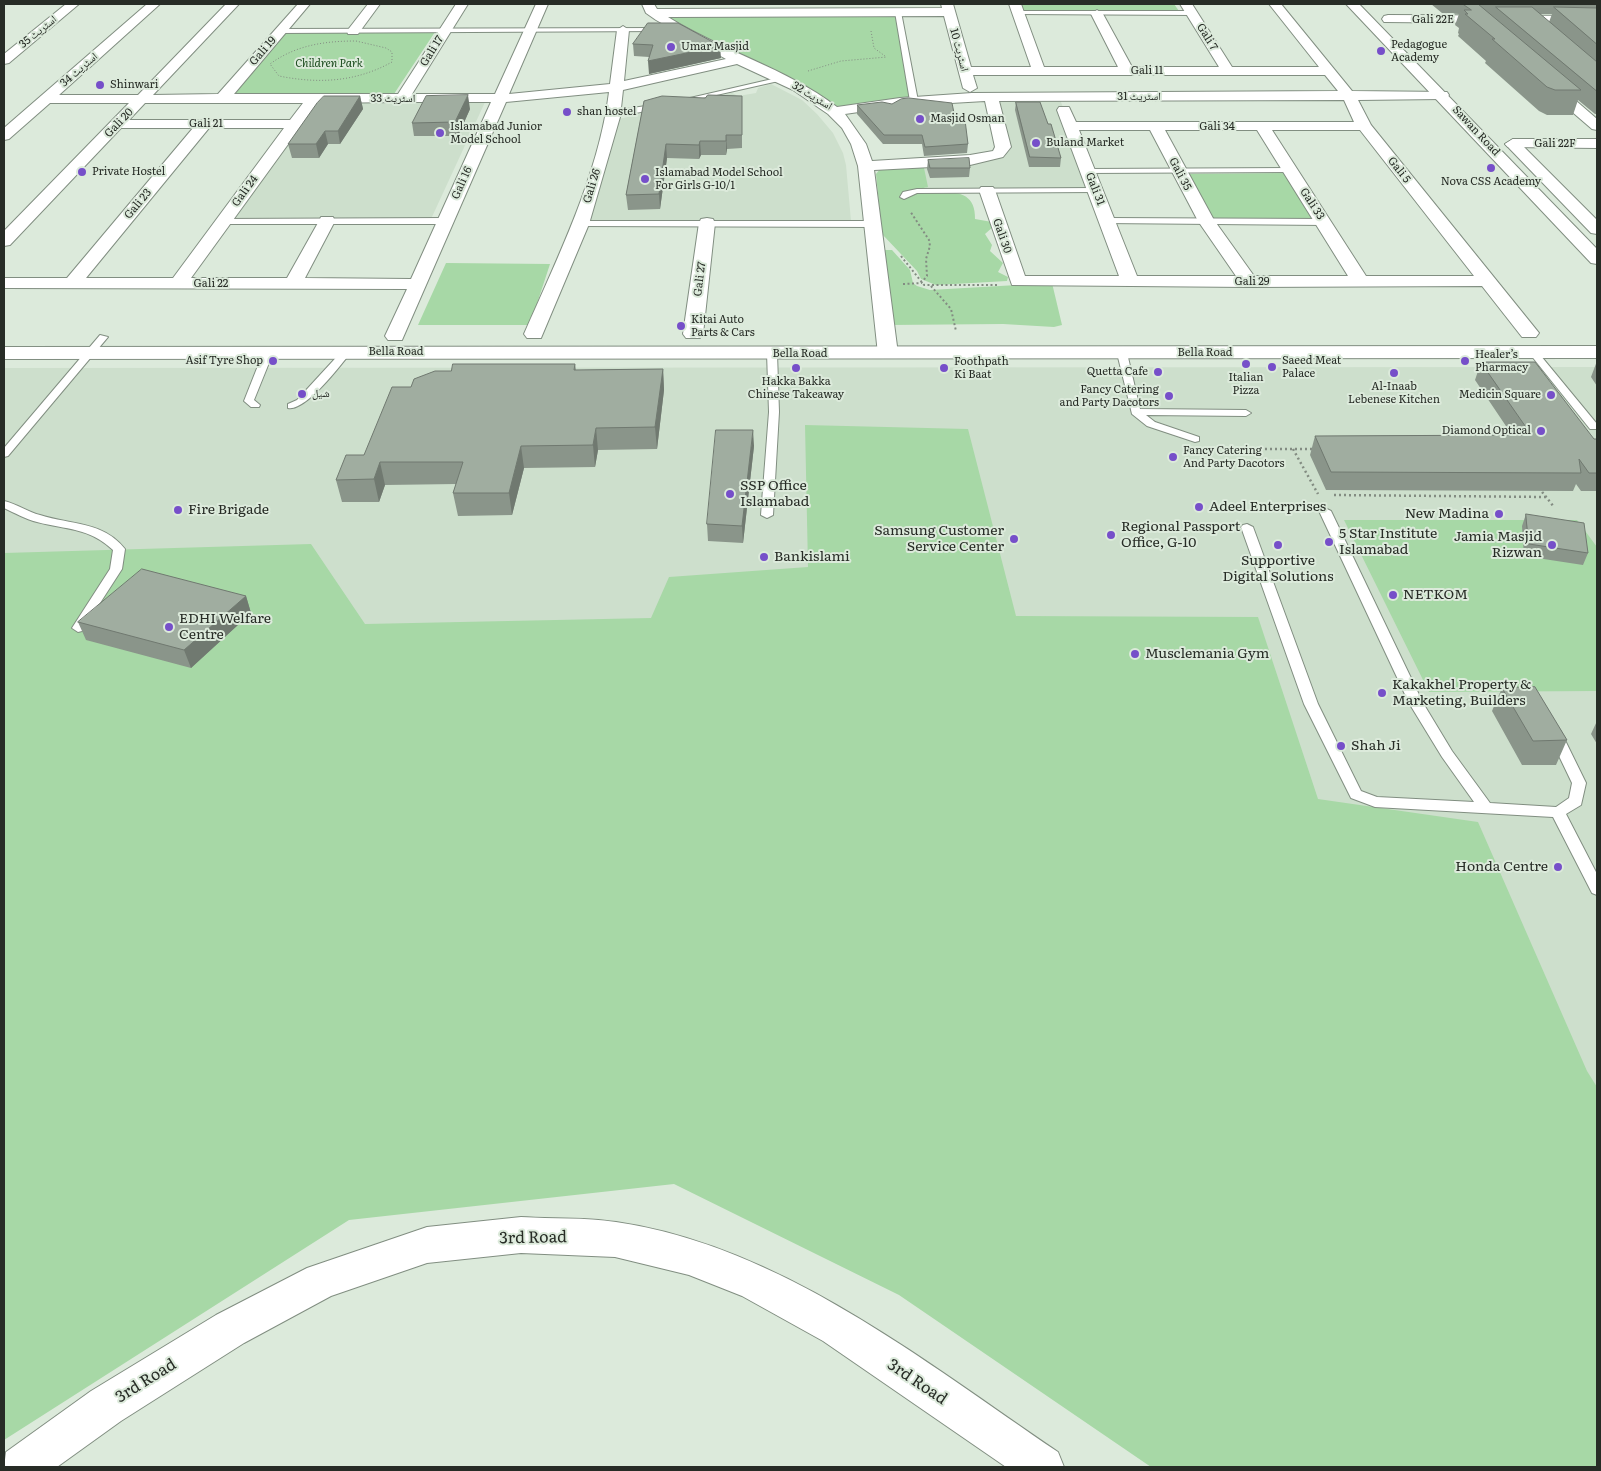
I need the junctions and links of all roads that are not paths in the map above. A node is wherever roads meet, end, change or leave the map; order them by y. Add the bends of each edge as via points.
1 (73, 4) edge
2 (154, 4) edge
3 (234, 4) edge
4 (304, 4) edge
5 (374, 4) edge
6 (462, 4) edge
7 (542, 4) edge
8 (1275, 4) edge
9 (1352, 4) edge
10 (651, 8) edge
11 (751, 8) edge
12 (948, 8) edge
13 (1189, 8) edge
14 (1017, 9) edge
15 (1500, 9) edge
16 (849, 10) edge
17 (898, 12) junction
18 (1097, 14) junction
19 (1475, 20) junction
20 (1513, 20) junction
21 (1531, 20) junction
22 (1597, 20) edge
23 (353, 30) junction
24 (445, 30) junction
25 (530, 30) junction
26 (623, 30) junction
27 (280, 31) junction
28 (686, 31) junction
29 (1489, 32) edge
30 (1546, 32) edge
31 (1401, 33) dead end
32 (4, 60) edge
33 (738, 60) junction
34 (965, 71) junction
35 (1039, 71) junction
36 (1128, 71) junction
37 (1228, 71) junction
38 (1329, 71) junction
39 (1540, 76) edge
40 (781, 79) junction
41 (617, 87) junction
42 (1449, 88) junction
43 (1349, 96) junction
44 (972, 97) junction
45 (991, 97) junction
46 (1060, 97) junction
47 (222, 98) junction
48 (143, 99) junction
49 (313, 99) junction
50 (402, 99) junction
51 (499, 99) junction
52 (44, 100) junction
53 (914, 101) junction
54 (674, 103) edge
55 (665, 105) edge
56 (836, 111) junction
57 (618, 114) junction
58 (118, 124) junction
59 (205, 124) junction
60 (294, 124) junction
61 (1070, 126) junction
62 (1155, 126) junction
63 (1364, 126) junction
64 (1597, 126) edge
65 (1262, 127) junction
66 (1501, 133) dead end
67 (4, 136) edge
68 (1513, 144) junction
69 (1597, 144) edge
70 (866, 166) junction
71 (1290, 170) junction
72 (1088, 171) junction
73 (1178, 172) junction
74 (987, 190) junction
75 (1095, 190) junction
76 (904, 197) road end
77 (327, 221) junction
78 (445, 221) junction
79 (1107, 221) junction
80 (222, 222) junction
81 (1206, 222) junction
82 (1324, 222) junction
83 (707, 223) junction
84 (581, 224) junction
85 (873, 224) junction
86 (1597, 229) edge
87 (4, 241) edge
88 (1597, 259) edge
89 (1018, 281) joint
90 (1130, 281) junction
91 (1487, 281) junction
92 (1249, 282) junction
93 (1361, 282) junction
94 (4, 283) edge
95 (72, 283) junction
96 (178, 283) junction
97 (293, 284) junction
98 (418, 284) junction
99 (1509, 333) dead end
100 (1548, 333) dead end
101 (534, 334) junction
102 (693, 334) junction
103 (395, 336) junction
104 (4, 337) edge
105 (104, 337) junction
106 (1531, 343) junction
107 (568, 344) junction
108 (888, 344) junction
109 (281, 347) junction
110 (346, 352) junction
111 (1597, 352) edge
112 (4, 353) edge
113 (91, 353) junction
114 (1122, 353) junction
115 (1336, 353) junction
116 (772, 354) junction
117 (255, 405) dead end
118 (292, 406) dead end
119 (1136, 412) junction
120 (1246, 413) dead end
121 (1594, 427) dead end
122 (1195, 439) dead end
123 (4, 454) edge
124 (4, 504) edge
125 (1325, 511) dead end
126 (767, 515) dead end
127 (1247, 527) dead end
128 (78, 628) dead end
129 (1547, 717) edge
130 (1485, 806) junction
131 (1558, 812) junction
132 (1597, 889) edge
133 (20, 1467) edge
134 (1043, 1467) edge

1 - 32 street, اسٹریٹ 35
2 - 52 street, اسٹریٹ 34
3 - 48 street, Gali 20
4 - 27 street, Gali 19
5 - 23 street
6 - 24 street, Gali 17
7 - 25 street, Gali 16
8 - 38 street, Gali 5
9 - 42 street, Sawan Road
10 - 11 street
10 - 28 street, اسٹریٹ 32
11 - 16 street
12 - 17 street
12 - 34 street, اسٹریٹ 10
13 - 18 lane
13 - 37 street, Gali 7
14 - 18 lane
14 - 35 street
15 - 20 street
16 - 17 street
17 - 53 lane
18 - 36 street
19 - 20 street, Gali 22E
19 - 29 street
19 - 31 street, Gali 22E via 1383,14
20 - 21 street, Gali 22E
21 - 22 street, Gali 22E
21 - 30 street
23 - 24 lane
23 - 27 lane
24 - 25 lane
24 - 50 street, Gali 17
25 - 26 lane
25 - 51 street, Gali 16
26 - 28 lane
26 - 41 street, Gali 26
27 - 47 street, Gali 19
28 - 33 street, اسٹریٹ 32
33 - 40 street, اسٹریٹ 32
33 - 41 street, اسٹریٹ 33
34 - 35 street, Gali 11
34 - 44 street, اسٹریٹ 10
35 - 36 street, Gali 11
36 - 37 street, Gali 11
37 - 38 street, Gali 11
38 - 43 street, Gali 5
39 - 64 street
40 - 54 lane
40 - 56 street, اسٹریٹ 32
41 - 51 street, اسٹریٹ 33
41 - 57 street, Gali 26
42 - 43 street, اسٹریٹ 31
42 - 88 street, Sawan Road
43 - 46 street, اسٹریٹ 31
43 - 63 street, Gali 5
44 - 45 street, اسٹریٹ 31
44 - 53 street, اسٹریٹ 31
45 - 46 street, اسٹریٹ 31
45 - 70 street via 1004,147 998,154 970,160
46 - 61 street, Gali 31
47 - 48 street, اسٹریٹ 33
47 - 49 street, اسٹریٹ 33
48 - 52 street, اسٹریٹ 33
48 - 58 street, Gali 20
49 - 50 street, اسٹریٹ 33
49 - 60 street, Gali 24
50 - 51 street, اسٹریٹ 33
51 - 78 street, Gali 16
52 - 67 street, اسٹریٹ 34
53 - 56 street, اسٹریٹ 31
55 - 57 lane
56 - 70 street, اسٹریٹ 32 via 859,142
57 - 84 street, Gali 26
58 - 59 street, Gali 21
58 - 87 street, Gali 20
59 - 60 street, Gali 21
59 - 95 street, Gali 23
60 - 80 street, Gali 24
61 - 62 street, Gali 34
61 - 72 street, Gali 31
62 - 65 street, Gali 34
62 - 73 street, Gali 35
63 - 65 street, Gali 34
63 - 91 street, Gali 5
65 - 71 street, Gali 33
66 - 68 street, Sawan Road
68 - 69 street, Gali 22F
68 - 86 street, Sawan Road
70 - 85 street, اسٹریٹ 32
71 - 73 lane
71 - 82 street, Gali 33
72 - 73 lane
72 - 75 street, Gali 31
73 - 81 street, Gali 35
74 - 75 lane
74 - 76 lane via 917,191
74 - 89 street, Gali 30
75 - 79 street, Gali 31
77 - 78 lane
77 - 80 lane
77 - 97 street
78 - 98 street, Gali 16
79 - 81 lane
79 - 90 street, Gali 31
80 - 96 street, Gali 24
81 - 82 lane
81 - 92 street, Gali 35
82 - 93 street, Gali 33
83 - 84 lane
83 - 85 lane
83 - 102 street, Gali 27
84 - 101 street, Gali 26
85 - 108 street, اسٹریٹ 32
89 - 90 street, Gali 29
90 - 92 street, Gali 29
91 - 93 street, Gali 29
91 - 106 street, Gali 5
92 - 93 street, Gali 29
94 - 95 street, Gali 22
95 - 96 street, Gali 22
96 - 97 street, Gali 22
97 - 98 street, Gali 22
98 - 103 street, Gali 16
99 - 106 street, Bella Road
100 - 106 street, Bella Road
101 - 103 street, Bella Road
101 - 107 street, Bella Road
102 - 107 street, Bella Road
102 - 108 street, Bella Road
103 - 109 street, Bella Road
104 - 105 street, Bella Road
105 - 109 street, Bella Road
105 - 113 lane
106 - 111 street, Bella Road
106 - 115 street, Bella Road
106 - 121 lane
107 - 110 street, Bella Road
107 - 116 street, Bella Road
108 - 114 street, Bella Road
108 - 115 street, Bella Road via 957,335 1321,334
108 - 116 street, Bella Road
109 - 110 street, Bella Road
109 - 113 street, Bella Road
109 - 117 lane via 248,401
110 - 118 lane via 301,402
112 - 113 street, Bella Road
113 - 123 lane
114 - 115 street, Bella Road
114 - 119 lane
116 - 126 lane via 774,412
119 - 120 lane
119 - 122 lane via 1151,424
124 - 128 lane via 40,519 83,525 106,535 118,549 116,569
125 - 130 lane via 1416,703 1447,754
127 - 130 lane via 1311,704 1356,794 1375,802
129 - 131 lane via 1579,783 1576,801
130 - 131 lane
131 - 132 lane
133 - 134 street, 3rd Road via 114,1401 230,1329 321,1281 427,1245 521,1235 614,1239 691,1257 756,1283 837,1327

